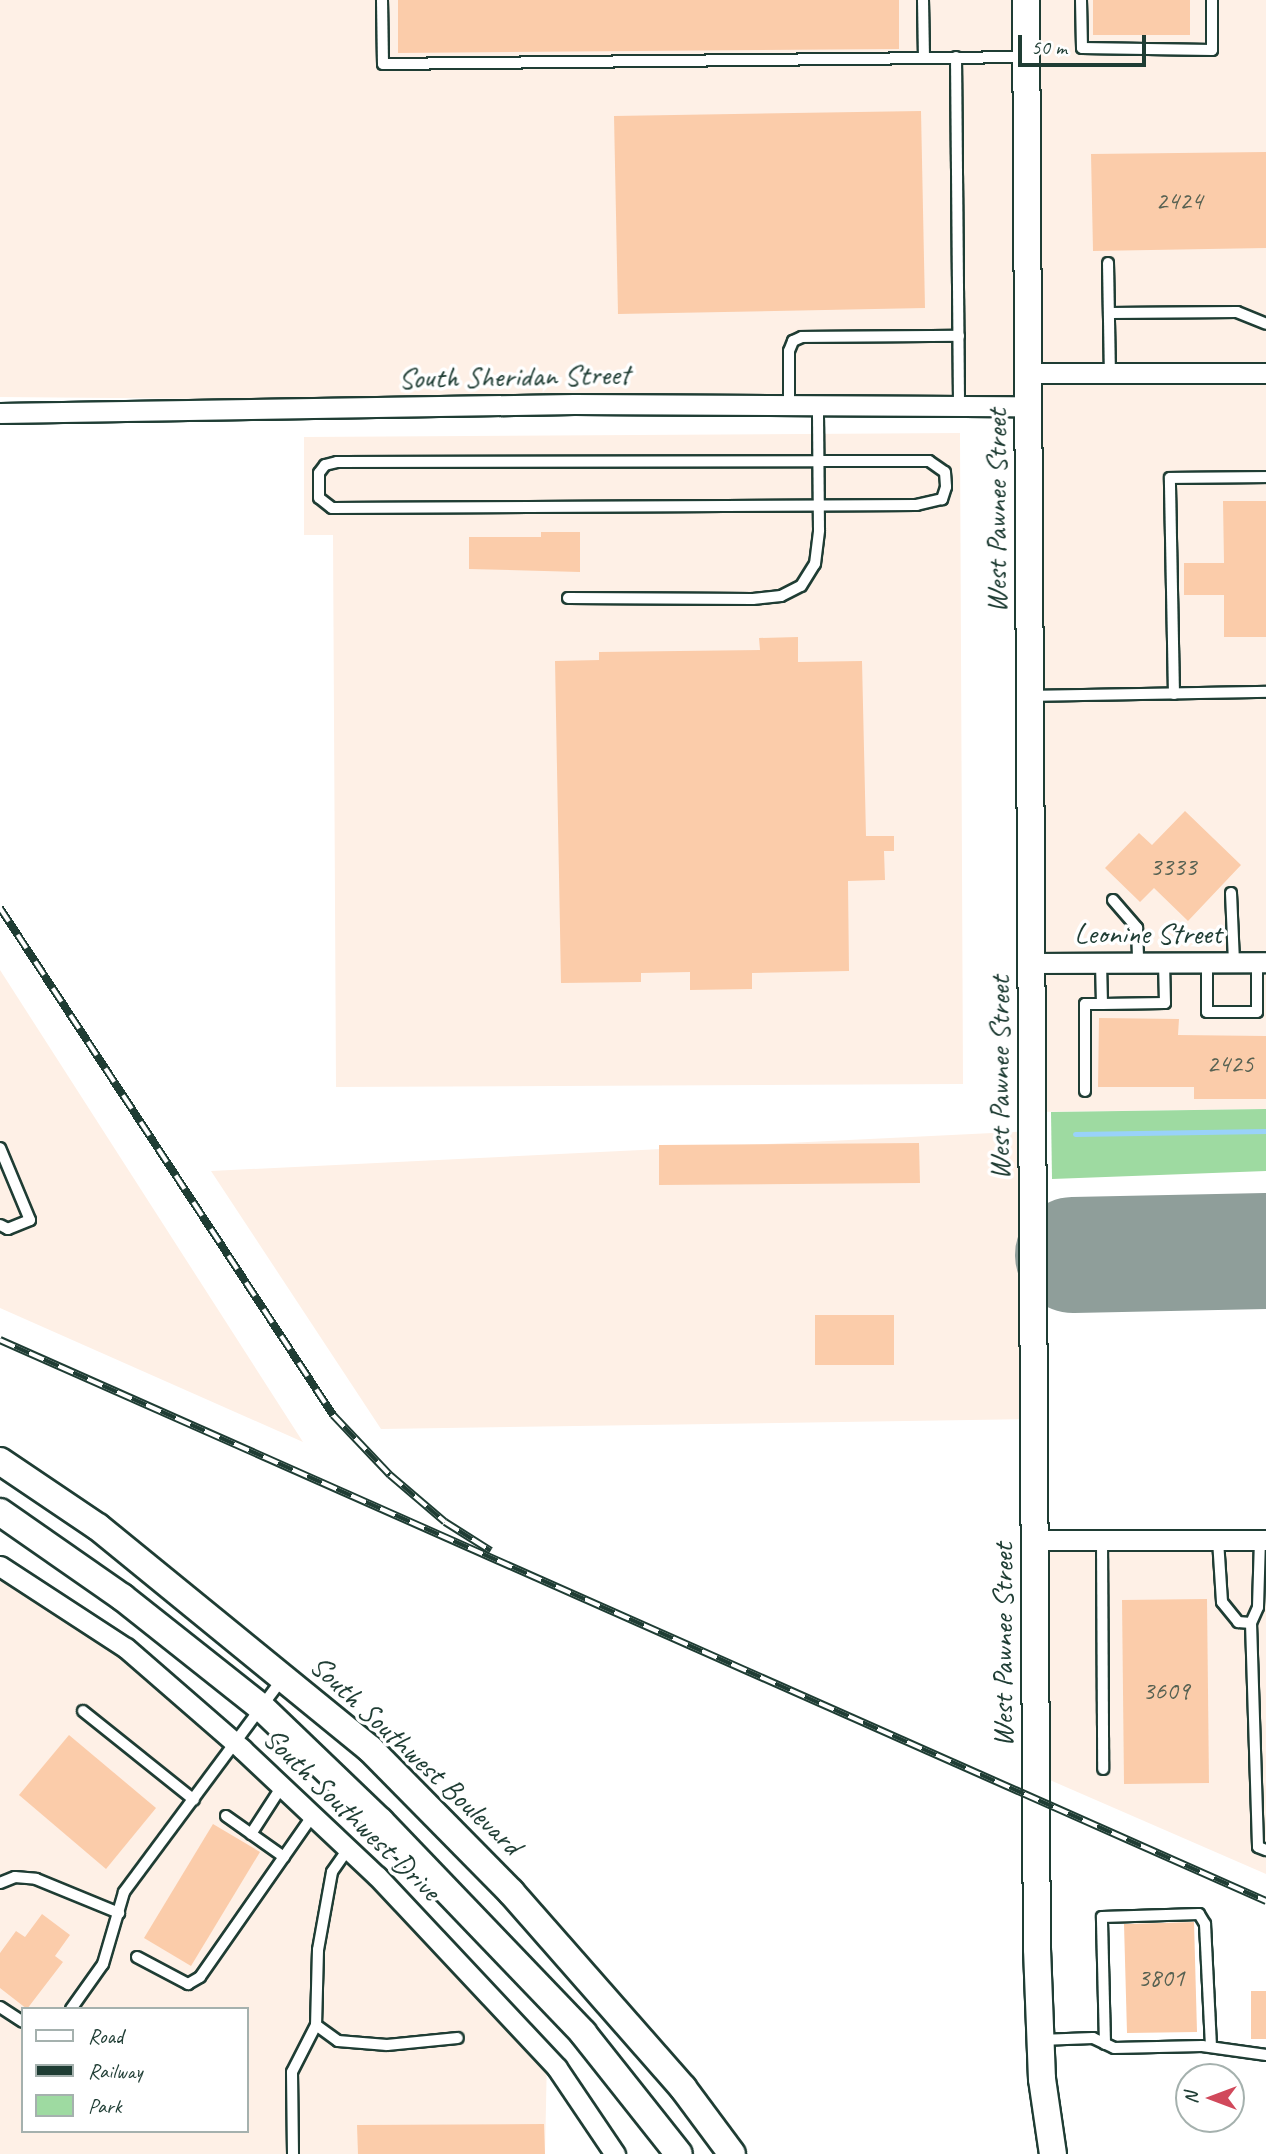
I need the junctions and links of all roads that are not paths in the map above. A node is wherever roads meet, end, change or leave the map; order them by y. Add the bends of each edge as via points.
1 (382, 0) edge
2 (923, 0) edge
3 (1026, 0) edge
4 (1081, 0) edge
5 (1212, 0) edge
6 (956, 57) junction
7 (1026, 57) junction
8 (924, 58) junction
9 (1108, 263) dead end
10 (1110, 313) junction
11 (1266, 324) edge
12 (959, 336) junction
13 (1028, 373) junction
14 (1110, 373) junction
15 (1266, 373) edge
16 (789, 405) junction
17 (818, 405) junction
18 (959, 406) junction
19 (1028, 406) junction
20 (0, 413) edge
21 (818, 461) junction
22 (1266, 477) edge
23 (819, 503) junction
24 (568, 598) dead end
25 (1266, 692) edge
26 (1174, 694) junction
27 (1030, 696) junction
28 (1231, 893) dead end
29 (1113, 900) dead end
30 (1207, 962) junction
31 (1234, 962) junction
32 (1262, 962) edge
33 (1031, 963) junction
34 (1101, 963) junction
35 (1138, 963) junction
36 (1164, 963) junction
37 (1102, 1004) junction
38 (1085, 1091) dead end
39 (0, 1148) edge
40 (0, 1225) edge
41 (0, 1461) edge
42 (0, 1512) edge
43 (1218, 1540) junction
44 (1263, 1540) edge
45 (1035, 1541) junction
46 (1102, 1541) junction
47 (0, 1566) edge
48 (1251, 1623) junction
49 (284, 1676) junction
50 (261, 1707) junction
51 (83, 1711) dead end
52 (235, 1742) junction
53 (1103, 1769) dead end
54 (282, 1786) junction
55 (194, 1800) junction
56 (313, 1815) junction
57 (226, 1816) dead end
58 (251, 1834) junction
59 (348, 1849) junction
60 (1266, 1850) edge
61 (284, 1857) junction
62 (0, 1883) edge
63 (119, 1913) junction
64 (138, 1957) dead end
65 (0, 2007) edge
66 (72, 2007) edge
67 (21, 2021) edge
68 (316, 2025) junction
69 (458, 2038) dead end
70 (1040, 2040) junction
71 (1105, 2043) junction
72 (1210, 2047) junction
73 (1266, 2055) edge
74 (293, 2154) edge
75 (615, 2154) edge
76 (679, 2154) edge
77 (732, 2154) edge
78 (1053, 2154) edge

1 - 8 lane via 383,64
2 - 8 lane
3 - 7 main road, West Pawnee Street
4 - 5 lane via 1082,47 1212,50
6 - 7 lane
6 - 8 lane
6 - 12 lane
7 - 13 main road, West Pawnee Street
9 - 10 lane
10 - 11 lane via 1237,312
10 - 14 lane
12 - 16 lane via 802,337 793,341 789,351
12 - 18 lane
13 - 14 street
13 - 19 main road, West Pawnee Street
14 - 15 street
16 - 17 street, South Sheridan Street
16 - 20 street, South Sheridan Street
17 - 18 street, South Sheridan Street
17 - 21 lane
18 - 19 street, South Sheridan Street
19 - 27 main road, West Pawnee Street
21 - 23 lane
21 - 23 lane via 929,461 945,472 946,487 942,499 931,503
21 - 23 lane via 337,462 325,465 318,486 319,498 332,508
22 - 26 lane via 1170,478
23 - 24 lane via 815,564 801,586 781,596
25 - 26 lane
26 - 27 lane
27 - 33 main road, West Pawnee Street
28 - 31 lane
29 - 35 lane via 1137,928
30 - 31 street, Leonine Street
30 - 32 lane via 1207,1012 1258,1012
30 - 36 street, Leonine Street
31 - 32 street, Leonine Street
33 - 34 street, Leonine Street
33 - 45 main road, West Pawnee Street
34 - 35 street, Leonine Street
34 - 37 lane
35 - 36 street, Leonine Street
36 - 37 lane via 1165,1003
37 - 38 lane via 1085,1004
39 - 40 lane via 30,1220 8,1229
41 - 49 main road, South Southwest Boulevard via 98,1527
42 - 50 main road via 122,1597
43 - 44 street
43 - 46 street
43 - 48 lane via 1222,1602 1238,1622
44 - 48 lane via 1258,1607
45 - 46 street
45 - 70 main road, West Pawnee Street
46 - 53 lane
47 - 52 street, South Southwest Drive via 126,1648
48 - 60 lane via 1258,1847
49 - 50 lane
49 - 77 main road, South Southwest Boulevard via 370,1749 511,1892 683,2088
50 - 52 lane
50 - 76 main road via 380,1821 583,2033
51 - 55 lane
52 - 54 street, South Southwest Drive
52 - 55 lane
54 - 56 street, South Southwest Drive
54 - 58 lane
55 - 63 lane via 124,1892
56 - 59 street, South Southwest Drive
56 - 61 lane
57 - 58 lane
58 - 61 lane
59 - 68 lane via 332,1872 318,1950
59 - 75 street, South Southwest Drive via 557,2068
61 - 64 lane via 200,1977 188,1984
62 - 63 lane via 15,1877 36,1879
63 - 66 lane via 103,1964
65 - 67 lane
68 - 69 lane via 338,2042 387,2045
68 - 74 lane via 292,2072
70 - 71 lane via 1093,2038
70 - 78 main road, West Pawnee Street
71 - 72 lane via 1114,2048
71 - 72 lane via 1102,1917 1199,1914 1205,1924
72 - 73 lane

